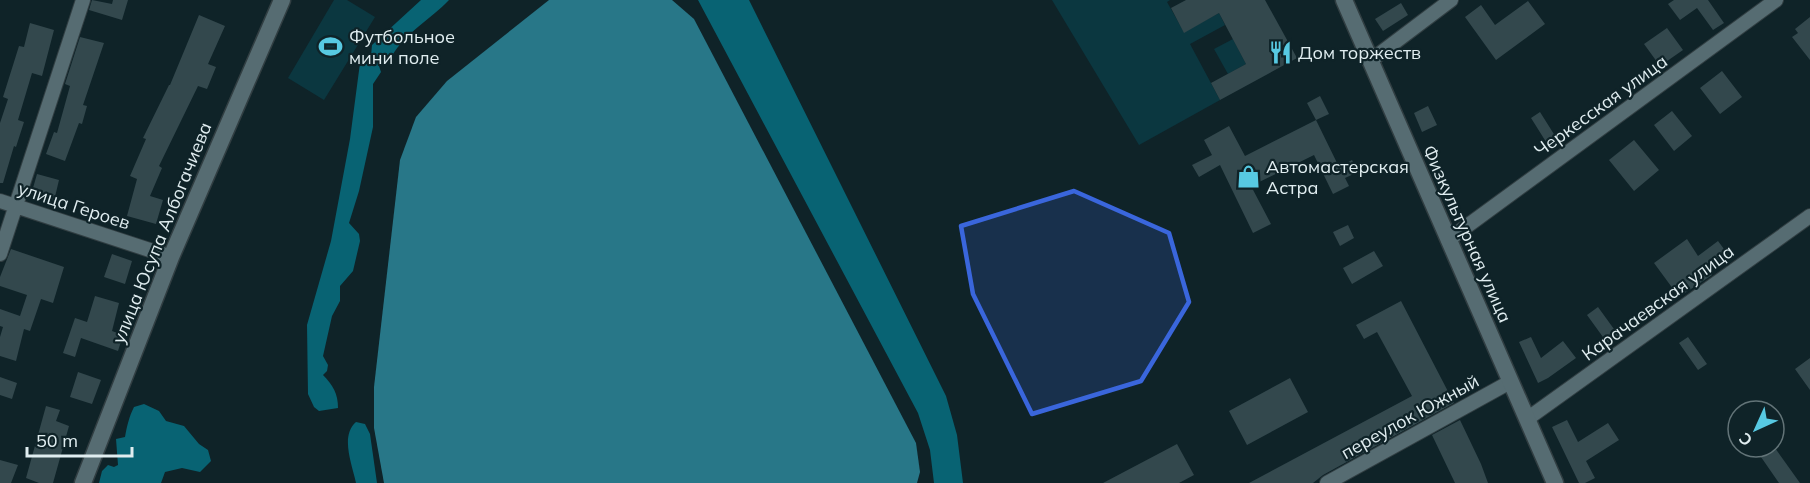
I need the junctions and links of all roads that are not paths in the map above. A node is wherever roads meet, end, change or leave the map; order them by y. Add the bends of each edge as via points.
1 (82, 0) edge
2 (282, 0) edge
3 (1344, 0) edge
4 (1451, 0) edge
5 (1776, 0) edge
6 (1370, 61) junction
7 (0, 201) edge
8 (15, 206) junction
9 (1810, 216) edge
10 (1448, 240) junction
11 (0, 254) edge
12 (171, 257) junction
13 (1510, 382) junction
14 (1527, 419) junction
15 (83, 483) edge
16 (1327, 483) edge
17 (1555, 483) edge

1 - 8 street
2 - 12 main road, улица Юсупа Албогачиева
3 - 6 main road, Физкультурная улица
4 - 6 street
5 - 10 street, Черкесская улица
6 - 10 main road, Физкультурная улица
7 - 8 street, улица Героев
8 - 11 street
8 - 12 street, улица Героев
9 - 14 street, Карачаевская улица
10 - 13 main road, Физкультурная улица
12 - 15 main road, улица Юсупа Албогачиева
13 - 14 main road, Физкультурная улица
13 - 16 street, переулок Южный
14 - 17 main road, Физкультурная улица

